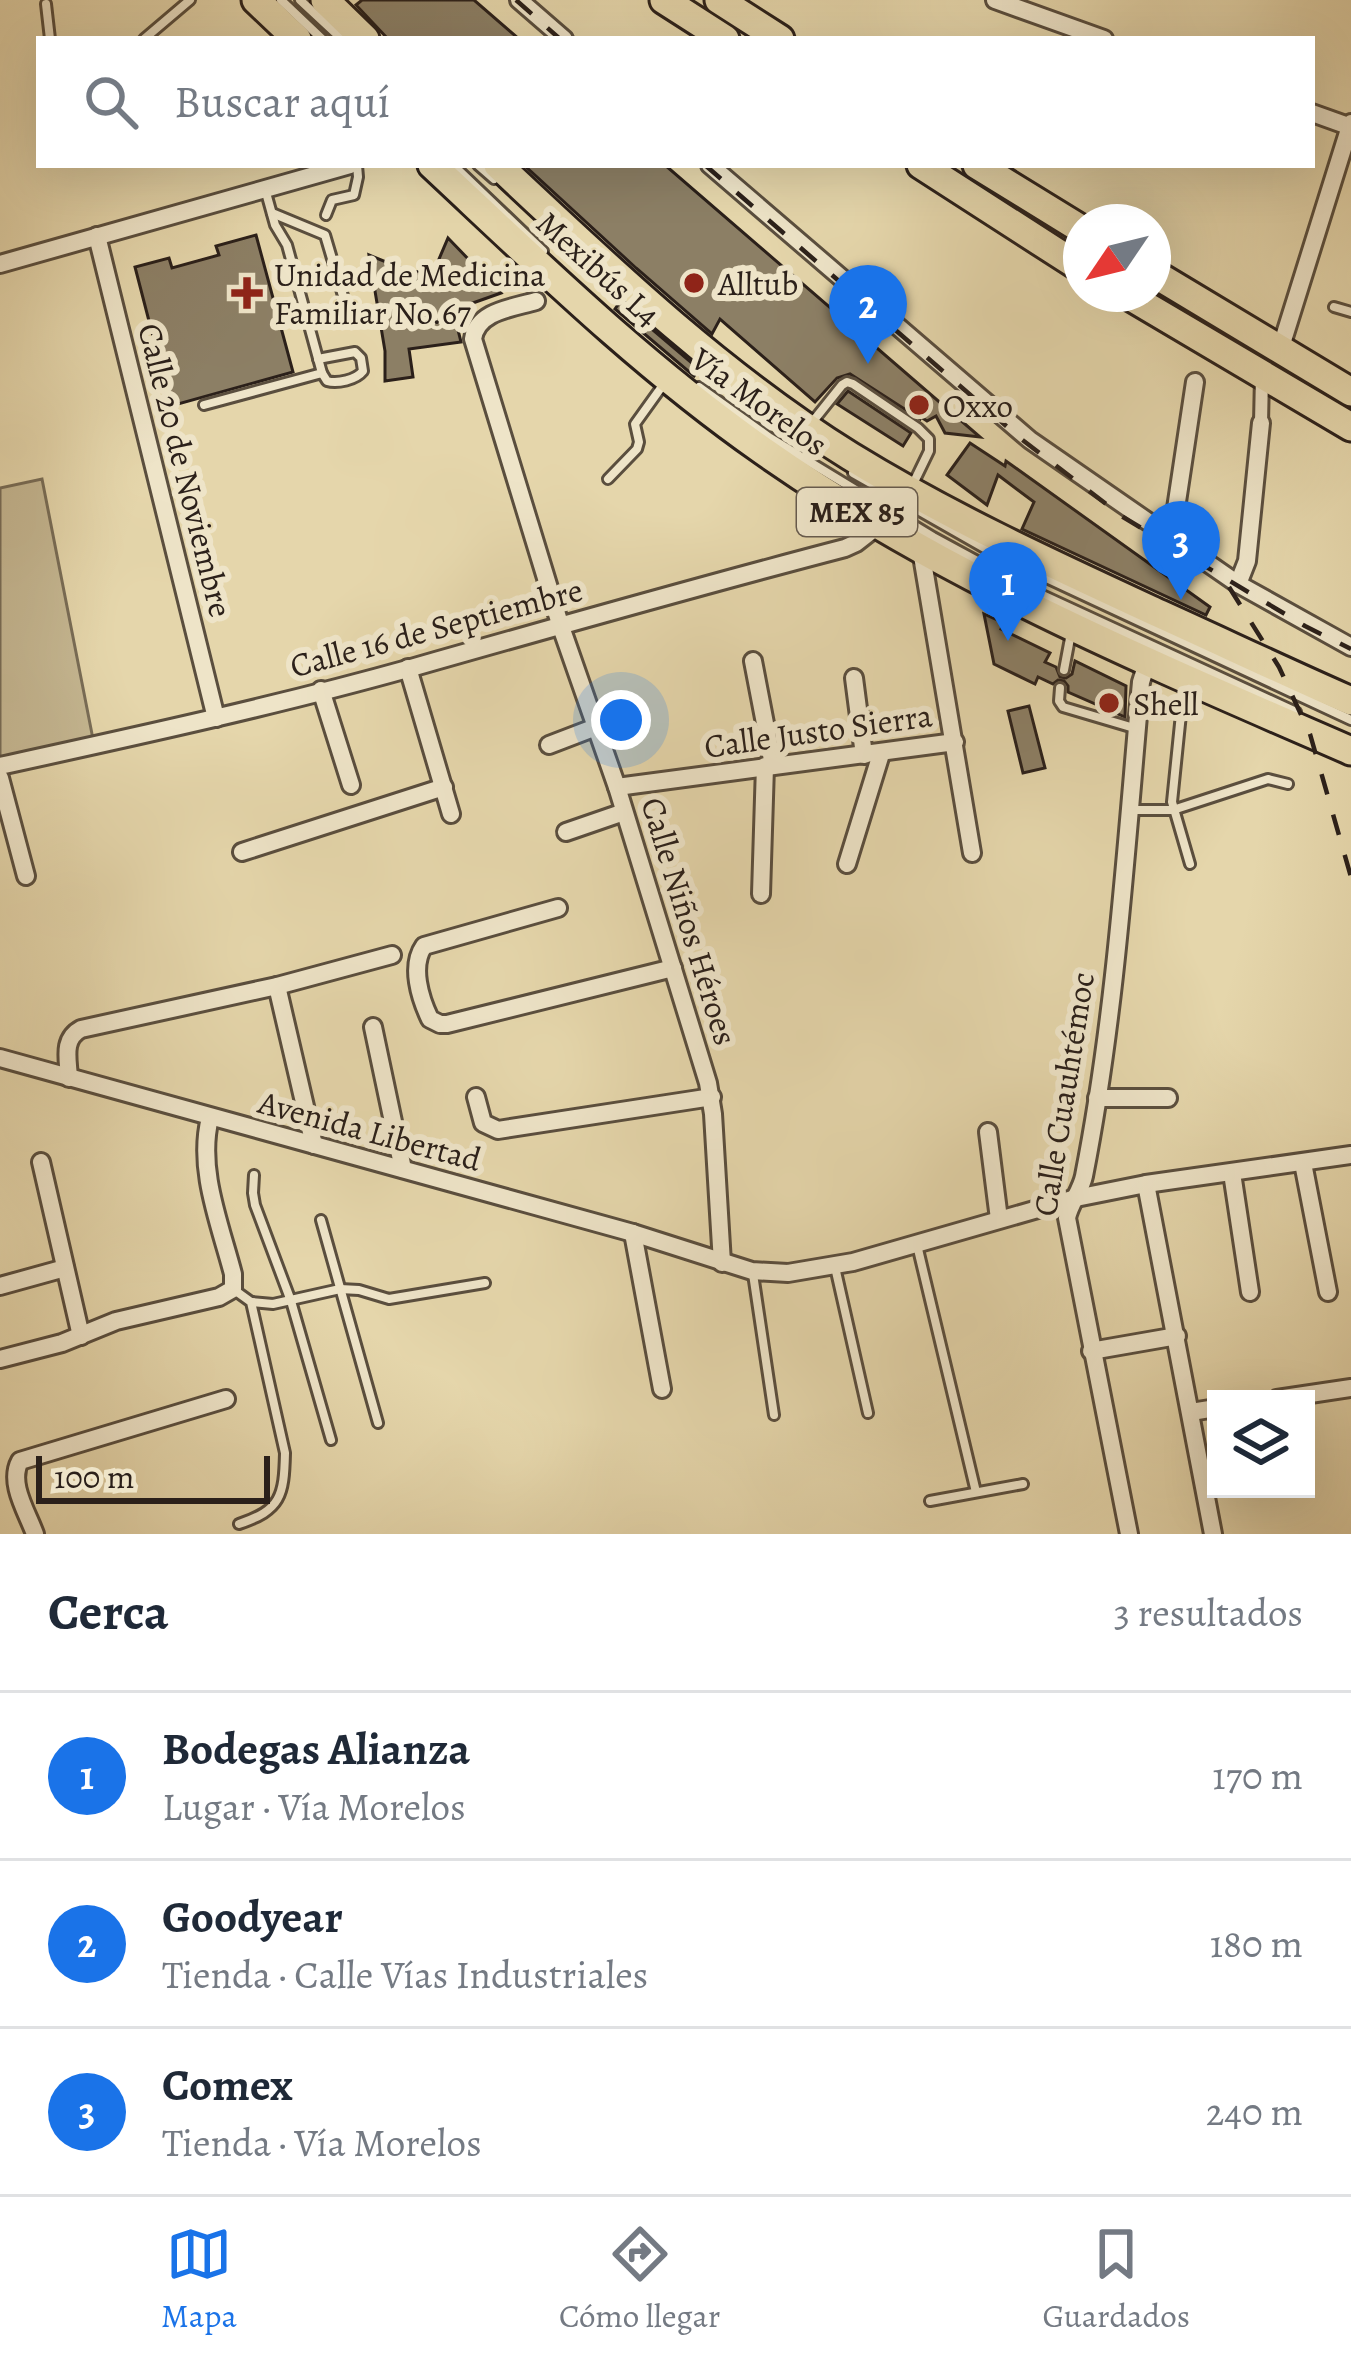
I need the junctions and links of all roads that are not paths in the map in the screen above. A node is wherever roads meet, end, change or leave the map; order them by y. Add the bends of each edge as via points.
1 (190, 0) edge
2 (256, 0) edge
3 (281, 0) edge
4 (300, 0) edge
5 (326, 0) edge
6 (519, 0) edge
7 (664, 0) edge
8 (719, 0) edge
9 (994, 0) edge
10 (46, 4) dead end
11 (50, 36) edge
12 (148, 36) edge
13 (294, 36) edge
14 (319, 36) edge
15 (339, 36) edge
16 (362, 36) edge
17 (561, 36) edge
18 (720, 36) edge
19 (775, 36) edge
20 (1096, 36) edge
21 (1315, 114) edge
22 (1350, 125) edge
23 (355, 168) edge
24 (435, 168) edge
25 (456, 168) edge
26 (713, 168) edge
27 (926, 168) edge
28 (316, 169) edge
29 (993, 169) edge
30 (497, 173) edge
31 (265, 188) junction
32 (272, 213) junction
33 (326, 215) dead end
34 (1063, 217) edge
35 (97, 236) junction
36 (548, 255) dead end
37 (1063, 256) edge
38 (0, 264) edge
39 (1171, 284) edge
40 (536, 301) dead end
41 (1334, 307) dead end
42 (1157, 312) edge
43 (1351, 312) edge
44 (308, 322) junction
45 (1280, 350) junction
46 (319, 359) junction
47 (322, 373) junction
48 (1262, 374) junction
49 (719, 379) dead end
50 (679, 380) junction
51 (1195, 382) dead end
52 (1351, 392) edge
53 (204, 405) dead end
54 (1261, 423) joint
55 (1351, 427) edge
56 (813, 439) junction
57 (838, 464) dead end
58 (608, 479) dead end
59 (910, 491) junction
60 (879, 525) junction
61 (1172, 536) junction
62 (921, 550) junction
63 (1238, 584) junction
64 (560, 624) junction
65 (1072, 625) junction
66 (1351, 647) edge
67 (1148, 660) junction
68 (753, 661) dead end
69 (408, 668) junction
70 (1064, 670) dead end
71 (854, 678) dead end
72 (1060, 688) dead end
73 (321, 690) junction
74 (1351, 701) edge
75 (1181, 714) dead end
76 (1302, 715) dead end
77 (216, 718) junction
78 (1351, 719) edge
79 (596, 727) junction
80 (1136, 729) junction
81 (956, 742) junction
82 (549, 745) dead end
83 (1351, 751) edge
84 (873, 755) junction
85 (0, 766) edge
86 (769, 766) junction
87 (0, 778) edge
88 (1288, 784) dead end
89 (351, 785) dead end
90 (444, 787) junction
91 (617, 787) junction
92 (1130, 810) junction
93 (1173, 810) junction
94 (624, 812) junction
95 (452, 814) dead end
96 (566, 832) dead end
97 (242, 852) dead end
98 (973, 853) dead end
99 (847, 864) dead end
100 (1190, 864) dead end
101 (26, 876) dead end
102 (761, 894) dead end
103 (558, 908) dead end
104 (392, 955) dead end
105 (673, 968) junction
106 (277, 986) junction
107 (374, 1028) dead end
108 (0, 1058) edge
109 (69, 1078) junction
110 (476, 1097) dead end
111 (712, 1097) junction
112 (1096, 1098) junction
113 (1168, 1098) dead end
114 (210, 1118) junction
115 (988, 1132) dead end
116 (314, 1144) junction
117 (1351, 1155) edge
118 (41, 1162) dead end
119 (1303, 1163) junction
120 (403, 1169) junction
121 (1232, 1173) junction
122 (254, 1175) dead end
123 (1146, 1184) junction
124 (1076, 1198) junction
125 (999, 1219) junction
126 (321, 1220) dead end
127 (633, 1233) junction
128 (917, 1243) junction
129 (722, 1263) junction
130 (834, 1266) junction
131 (65, 1268) junction
132 (752, 1270) junction
133 (485, 1283) dead end
134 (0, 1286) edge
135 (340, 1288) junction
136 (233, 1289) junction
137 (1250, 1292) dead end
138 (1328, 1292) dead end
139 (291, 1301) junction
140 (251, 1302) junction
141 (81, 1336) junction
142 (1177, 1336) junction
143 (1091, 1351) junction
144 (0, 1359) edge
145 (1351, 1388) edge
146 (662, 1389) dead end
147 (1315, 1393) edge
148 (226, 1400) dead end
149 (1207, 1409) edge
150 (1191, 1412) junction
151 (868, 1413) dead end
152 (774, 1415) dead end
153 (378, 1424) dead end
154 (332, 1440) dead end
155 (1023, 1484) dead end
156 (976, 1492) junction
157 (930, 1501) dead end
158 (239, 1524) dead end
159 (35, 1534) edge
160 (1129, 1534) edge
161 (1214, 1534) edge

1 - 12 lane
2 - 13 main road
3 - 14 lane
4 - 15 lane
5 - 16 main road
6 - 17 street
7 - 18 main road
8 - 19 main road
9 - 20 street
10 - 11 lane
21 - 22 street
22 - 45 street
23 - 33 lane via 354,195 332,200
24 - 50 main road, Vía Morelos / MEX 85 via 598,321
25 - 36 lane, Mexibús L4
26 - 61 street via 1030,440
27 - 37 main road
28 - 31 street
29 - 34 main road
30 - 56 main road, Vía Morelos / MEX 85
31 - 32 lane
31 - 35 street
32 - 44 lane
32 - 44 lane via 328,240 346,306
35 - 38 street
35 - 77 street, Calle 20 de Noviembre
39 - 45 main road
40 - 64 street, Calle Niños Héroes via 485,317 473,339
41 - 43 lane
42 - 48 main road
44 - 46 lane
45 - 52 main road
46 - 47 lane
46 - 47 lane via 351,351 362,358 359,376 335,382
47 - 53 lane
48 - 54 street
48 - 55 main road
49 - 56 lane via 778,425
50 - 58 lane via 635,424 638,448
50 - 60 main road, Vía Morelos / MEX 85 via 763,451
50 - 76 lane via 1027,588
51 - 61 street
54 - 63 street
56 - 59 main road, Vía Morelos / MEX 85
56 - 59 lane via 842,385 854,384 929,440
57 - 78 lane via 995,554
59 - 74 main road, Vía Morelos / MEX 85 via 1006,544
60 - 62 main road, Vía Morelos / MEX 85
60 - 64 street, Calle 16 de Septiembre via 844,548
61 - 63 street
62 - 65 main road, Vía Morelos / MEX 85
62 - 81 street
63 - 66 street
64 - 69 street, Calle 16 de Septiembre
64 - 79 street, Calle Niños Héroes
65 - 67 main road, Vía Morelos / MEX 85
65 - 70 lane
67 - 80 street, Calle Cuauhtémoc
67 - 83 main road, Vía Morelos / MEX 85
68 - 86 street
69 - 73 street, Calle 16 de Septiembre
69 - 90 street
71 - 84 street
72 - 80 lane via 1064,707
73 - 77 street, Calle 16 de Septiembre
73 - 89 street
75 - 93 lane
77 - 85 street, Calle 16 de Septiembre
79 - 82 street
79 - 91 street, Calle Niños Héroes
80 - 92 street, Calle Cuauhtémoc
81 - 84 street, Calle Justo Sierra
81 - 98 street
84 - 86 street, Calle Justo Sierra
84 - 99 street
86 - 91 street, Calle Justo Sierra
86 - 102 street
87 - 101 street
88 - 93 lane via 1268,778
90 - 95 street
90 - 97 street
91 - 94 street, Calle Niños Héroes
92 - 93 lane
92 - 112 street, Calle Cuauhtémoc
93 - 100 lane
94 - 96 street
94 - 105 street, Calle Niños Héroes
103 - 105 street via 424,946 416,970 430,1019 447,1024
104 - 106 street
105 - 111 street, Calle Niños Héroes
106 - 109 street via 81,1029 68,1044
106 - 116 street
107 - 120 street
108 - 109 street, Avenida Libertad
109 - 114 street, Avenida Libertad
110 - 111 street via 484,1123 498,1130
111 - 129 street, Calle Niños Héroes
112 - 113 street
112 - 124 street, Calle Cuauhtémoc
114 - 116 street, Avenida Libertad
114 - 136 street via 206,1167
115 - 125 street
116 - 120 street, Avenida Libertad
117 - 119 street, Avenida Libertad
118 - 131 street
119 - 121 street, Avenida Libertad
119 - 138 street
120 - 127 street, Avenida Libertad
121 - 123 street, Avenida Libertad
121 - 137 street
122 - 139 lane via 255,1205
123 - 124 street, Avenida Libertad
123 - 142 street
124 - 125 street, Avenida Libertad
124 - 143 street, Calle Cuauhtémoc via 1067,1218
125 - 128 street, Avenida Libertad
126 - 135 lane
127 - 129 street, Avenida Libertad
127 - 146 street
128 - 130 street, Avenida Libertad
128 - 156 lane
129 - 132 street, Avenida Libertad
130 - 132 street, Avenida Libertad
130 - 151 lane
131 - 134 street
131 - 141 street
132 - 152 lane
133 - 135 lane via 389,1299
135 - 139 lane
135 - 153 lane
136 - 140 lane
136 - 141 street
139 - 140 lane
139 - 154 lane
140 - 158 lane via 284,1475 265,1516
141 - 144 street
142 - 143 street
142 - 150 street
143 - 160 street, Calle Cuauhtémoc
145 - 147 street
148 - 159 street via 20,1461 15,1479
149 - 150 street
150 - 161 street
155 - 156 lane
156 - 157 lane

